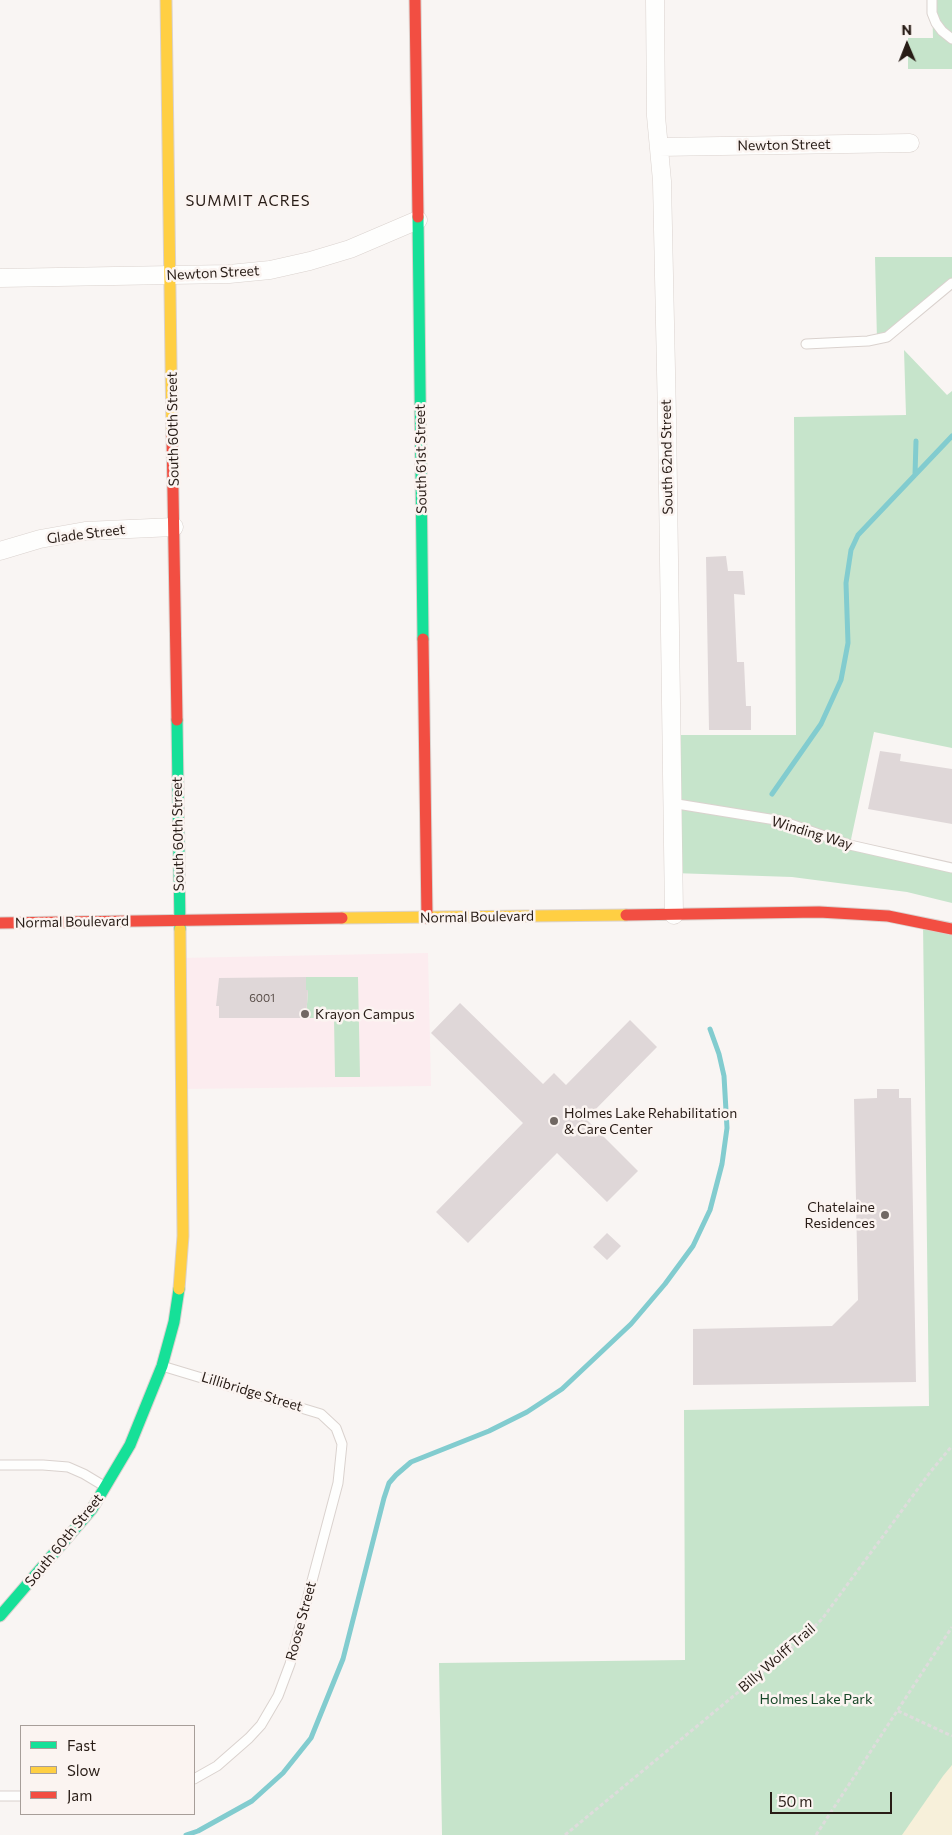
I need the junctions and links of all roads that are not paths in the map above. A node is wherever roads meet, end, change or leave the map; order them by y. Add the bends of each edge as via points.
1 (166, 0) edge
2 (415, 0) edge
3 (655, 0) edge
4 (932, 0) edge
5 (952, 39) edge
6 (910, 143) dead end
7 (658, 147) junction
8 (418, 220) junction
9 (171, 276) junction
10 (0, 278) edge
11 (952, 283) edge
12 (806, 344) dead end
13 (174, 528) junction
14 (0, 551) edge
15 (671, 803) junction
16 (952, 868) edge
17 (674, 915) junction
18 (427, 918) junction
19 (180, 920) junction
20 (0, 923) edge
21 (952, 929) edge
22 (162, 1366) junction
23 (336, 1428) joint
24 (0, 1466) edge
25 (106, 1488) junction
26 (0, 1616) edge
27 (195, 1778) edge
28 (0, 1796) edge
29 (20, 1796) edge

1 - 9 street, South 60th Street
2 - 8 street, South 61st Street
3 - 7 street, South 62nd Street
4 - 5 lane via 936,23
6 - 7 street, Newton Street
7 - 15 street, South 62nd Street via 662,181
8 - 9 street, Newton Street via 350,249 310,261 270,270
8 - 18 street, South 61st Street
9 - 10 street, Newton Street
9 - 13 street, South 60th Street
11 - 12 lane via 887,337
13 - 14 street, Glade Street via 85,531 40,539
13 - 19 street, South 60th Street
15 - 16 lane, Winding Way via 782,821 850,845
15 - 17 street, South 62nd Street
17 - 18 street, Normal Boulevard
17 - 21 street, Normal Boulevard via 843,912 888,916
18 - 19 street, Normal Boulevard
19 - 20 street, Normal Boulevard
19 - 22 street, South 60th Street via 182,1257 174,1322
22 - 23 lane, Lillibridge Street via 308,1409 321,1414
22 - 25 street, South 60th Street via 137,1430
23 - 27 lane, Roose Street via 342,1444 338,1483 285,1680 270,1711 249,1738 217,1766
24 - 25 lane via 68,1468
25 - 26 street, South 60th Street via 76,1529
28 - 29 lane

